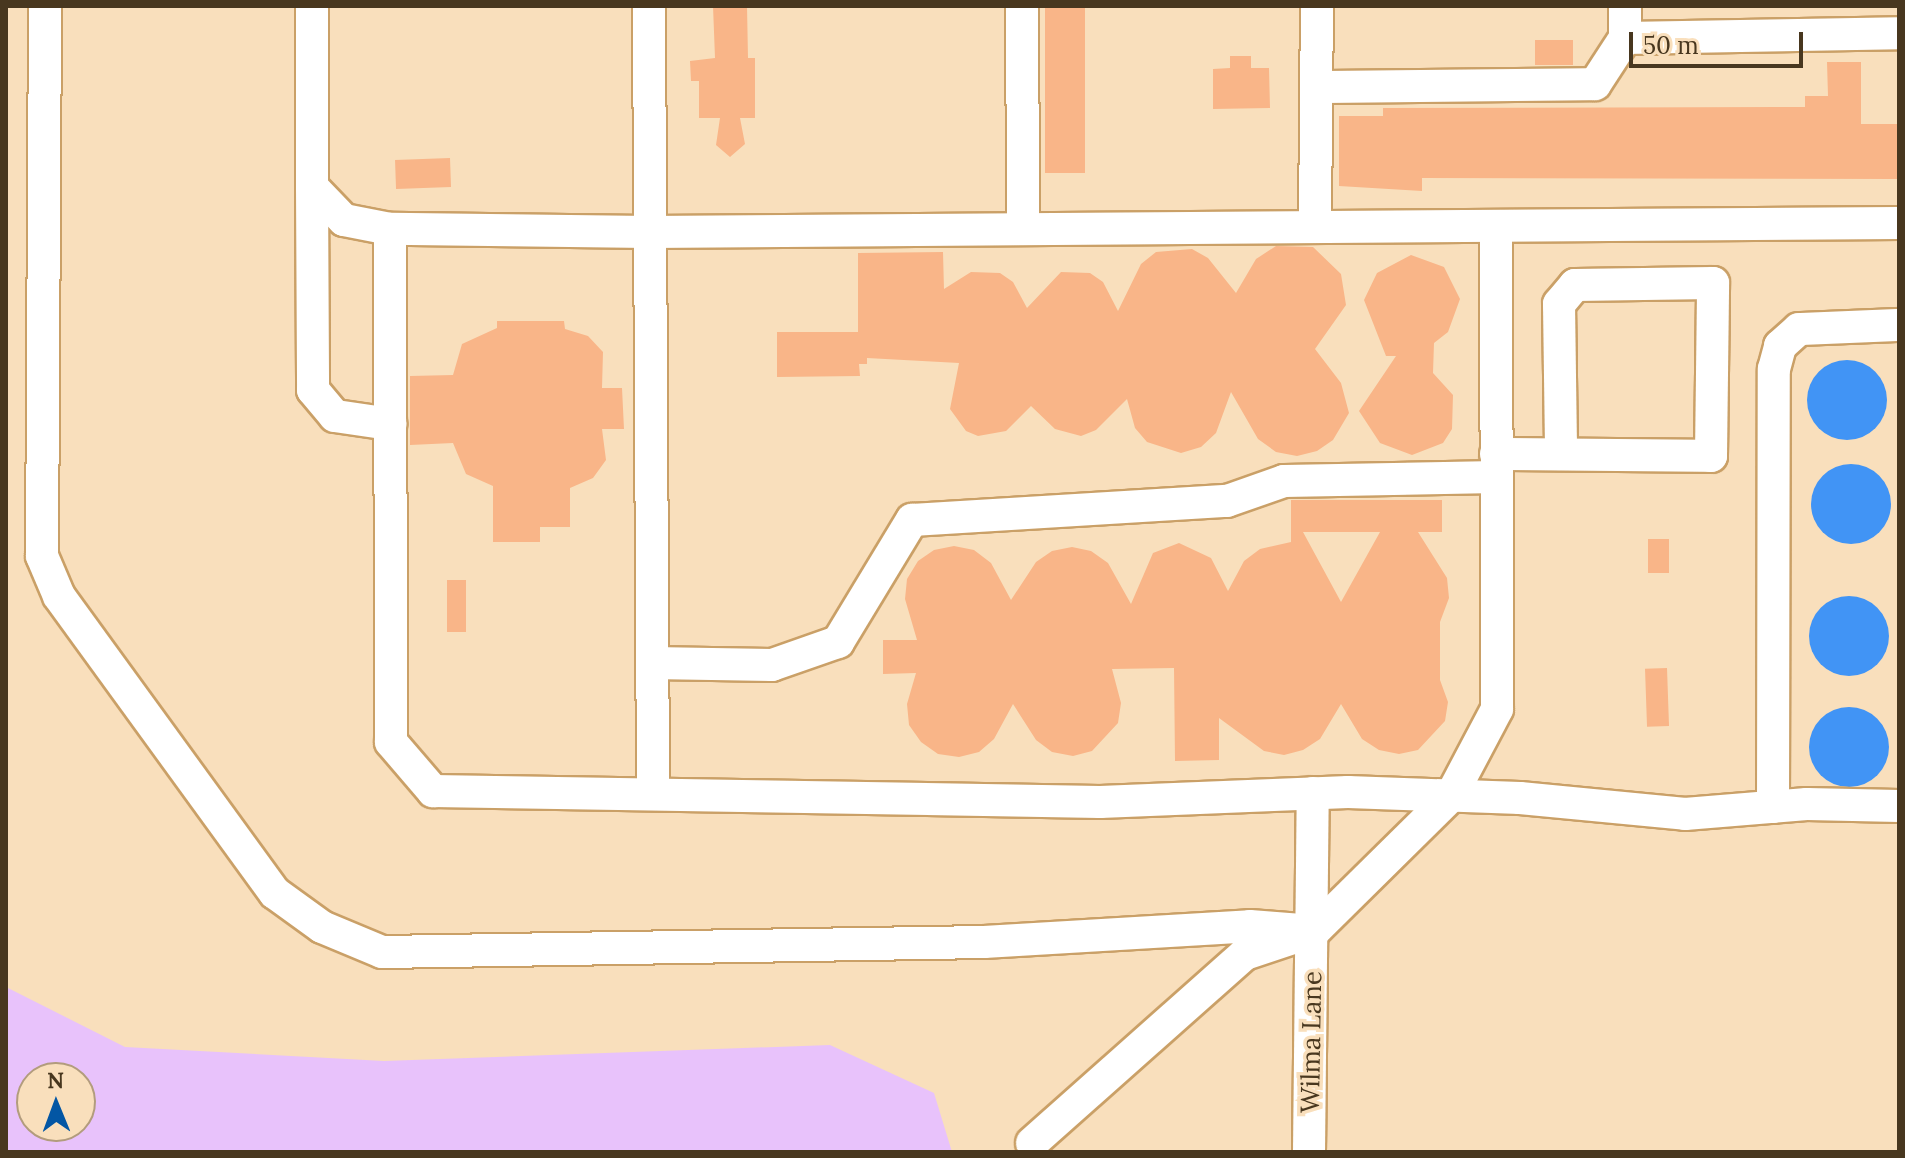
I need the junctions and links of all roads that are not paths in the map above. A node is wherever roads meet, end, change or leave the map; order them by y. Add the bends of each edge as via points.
1 (45, 6) edge
2 (312, 6) edge
3 (649, 6) edge
4 (1022, 6) edge
5 (1317, 6) edge
6 (1625, 6) edge
7 (1899, 33) edge
8 (1625, 38) junction
9 (1317, 87) junction
10 (312, 187) junction
11 (1899, 223) edge
12 (1315, 224) junction
13 (1496, 227) junction
14 (1023, 228) junction
15 (390, 229) junction
16 (649, 232) junction
17 (1899, 325) edge
18 (390, 424) junction
19 (1561, 454) junction
20 (1496, 466) junction
21 (652, 663) junction
22 (653, 793) junction
23 (1313, 793) junction
24 (1451, 796) junction
25 (1899, 806) edge
26 (1773, 807) junction
27 (1314, 931) junction
28 (1032, 1143) dead end
29 (1309, 1152) edge

1 - 27 lane via 42,556 59,596 275,893 322,927 382,952 984,942 1250,926
2 - 10 lane
3 - 16 lane
4 - 14 lane
5 - 9 lane
6 - 8 lane
7 - 8 lane
8 - 9 lane via 1595,84
9 - 12 lane
10 - 15 lane via 344,220
10 - 18 lane via 313,390 335,416
11 - 13 lane
12 - 13 lane
12 - 14 lane
13 - 20 lane
14 - 16 lane
15 - 16 lane
15 - 18 lane
16 - 21 lane
17 - 26 lane via 1799,329 1780,346 1774,369
18 - 22 lane via 391,742 433,791
19 - 19 lane via 1711,456 1713,283 1575,285 1559,304
19 - 20 lane
20 - 21 lane via 1284,481 1227,501 912,520 838,642 772,665
20 - 24 lane via 1497,709
21 - 22 lane
22 - 23 lane via 1100,802
23 - 24 lane
23 - 27 lane, Wilma Lane
24 - 26 lane via 1685,814
24 - 27 lane
25 - 26 lane
27 - 28 lane via 1245,954
27 - 29 lane, Wilma Lane

